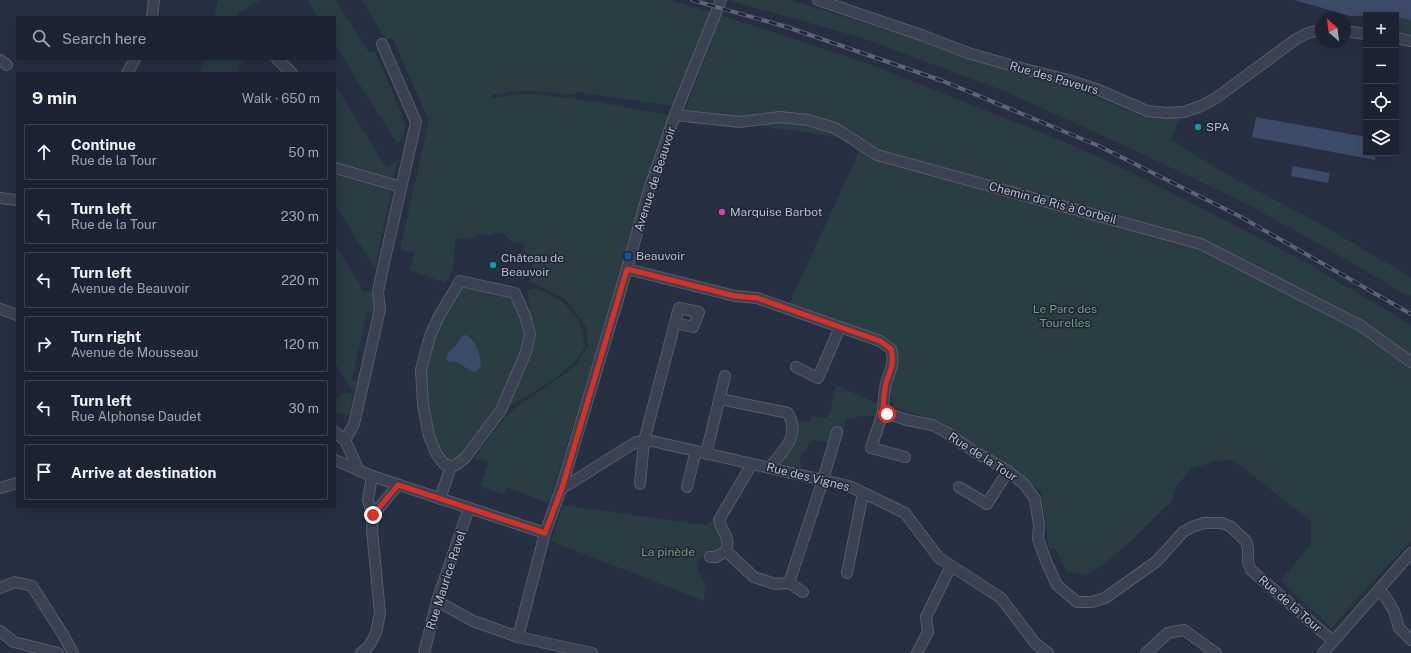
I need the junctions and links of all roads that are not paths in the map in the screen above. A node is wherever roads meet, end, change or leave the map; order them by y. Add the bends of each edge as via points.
1 (154, 0) edge
2 (721, 0) edge
3 (818, 0) edge
4 (152, 16) edge
5 (1315, 31) edge
6 (1351, 32) edge
7 (1363, 34) edge
8 (1399, 38) edge
9 (1411, 40) edge
10 (382, 44) dead end
11 (135, 60) edge
12 (278, 60) edge
13 (131, 72) edge
14 (291, 72) edge
15 (675, 115) junction
16 (336, 168) edge
17 (401, 187) junction
18 (0, 198) edge
19 (16, 200) edge
20 (627, 269) junction
21 (0, 310) edge
22 (16, 315) edge
23 (675, 323) dead end
24 (840, 327) junction
25 (1411, 362) edge
26 (796, 367) dead end
27 (725, 376) dead end
28 (720, 399) junction
29 (883, 412) junction
30 (837, 432) dead end
31 (336, 433) edge
32 (345, 440) junction
33 (644, 441) junction
34 (701, 452) junction
35 (905, 457) dead end
36 (336, 460) edge
37 (752, 464) junction
38 (451, 466) junction
39 (769, 468) junction
40 (360, 471) junction
41 (1008, 471) junction
42 (372, 476) junction
43 (823, 480) junction
44 (16, 483) edge
45 (640, 484) dead end
46 (398, 485) junction
47 (688, 487) dead end
48 (959, 487) dead end
49 (0, 488) edge
50 (562, 488) junction
51 (863, 493) junction
52 (440, 499) junction
53 (469, 508) junction
54 (373, 515) junction
55 (545, 533) junction
56 (726, 552) junction
57 (1411, 553) edge
58 (710, 557) dead end
59 (951, 566) junction
60 (847, 573) dead end
61 (789, 583) junction
62 (0, 588) edge
63 (1378, 591) junction
64 (803, 592) dead end
65 (437, 601) junction
66 (0, 631) edge
67 (518, 637) junction
68 (1411, 640) edge
69 (1333, 641) junction
70 (39, 651) edge
71 (58, 653) edge
72 (73, 653) edge
73 (361, 653) edge
74 (424, 653) edge
75 (592, 653) edge
76 (917, 653) edge
77 (1048, 653) edge
78 (1146, 653) edge
79 (1216, 653) edge
80 (1323, 653) edge

1 - 4 street
2 - 15 street, Avenue de Beauvoir
3 - 5 street, Rue des Paveurs via 968,53 1099,90 1147,111 1166,113 1184,112 1216,98 1296,39
6 - 7 street
8 - 9 street
10 - 17 street via 416,122
11 - 13 street
12 - 14 street
15 - 20 street, Avenue de Beauvoir via 648,193
15 - 25 street, Chemin de Ris à Corbeil via 740,122 780,117 808,120 835,128 877,155 1201,244 1361,326
16 - 17 street
17 - 32 street via 378,292 380,309 354,424
18 - 19 street
20 - 24 street via 735,296 757,298
20 - 50 street, Avenue de Beauvoir
21 - 22 street
23 - 33 street
24 - 26 street via 818,378
24 - 29 street via 880,341 891,349 892,368 886,383
27 - 28 street
28 - 34 street
28 - 39 street via 788,413 793,432
29 - 35 street via 871,448
29 - 41 street, Rue de la Tour via 932,425
30 - 43 street
31 - 32 street
32 - 40 street
33 - 34 street, Rue des Vignes
33 - 45 street
33 - 50 street, Rue des Vignes via 636,442
34 - 37 street, Rue des Vignes
34 - 47 street
36 - 40 street
37 - 39 street, Rue des Vignes
37 - 56 street via 719,520 727,536
38 - 38 street via 444,464 429,436 423,405 422,370 430,336 460,281 515,293 530,334 526,352 501,410 465,458
38 - 52 street
39 - 43 street, Rue des Vignes
40 - 42 street
41 - 48 street via 987,504
41 - 69 street, Rue de la Tour via 1025,484 1035,499 1039,525 1038,539 1046,561 1057,585 1077,602 1092,602 1105,598 1158,561 1183,532 1192,527 1204,523 1222,523 1231,527 1246,541 1251,570
42 - 46 street
42 - 54 street via 368,500
43 - 51 street, Rue des Vignes via 849,486
43 - 61 street
44 - 49 street
46 - 52 street
46 - 54 street
50 - 55 street, Avenue de Beauvoir
51 - 59 street, Rue des Vignes via 905,513 939,558
51 - 60 street
52 - 53 street
53 - 55 street
53 - 65 street, Rue Maurice Ravel
54 - 73 street via 372,530 380,613 376,632 369,646
55 - 67 street, Avenue de Beauvoir
56 - 58 street
56 - 61 street via 754,577 775,584
57 - 63 street
59 - 76 street via 926,617 928,632
59 - 77 street, Rue des Vignes via 1001,598 1035,643
61 - 64 street
62 - 72 street via 15,582 32,586
63 - 68 street via 1386,596 1399,628
63 - 69 street
65 - 67 street via 473,620
65 - 74 street, Rue Maurice Ravel
66 - 70 street via 14,642
67 - 75 street
69 - 80 street
70 - 71 street
78 - 79 street via 1168,633 1184,630

